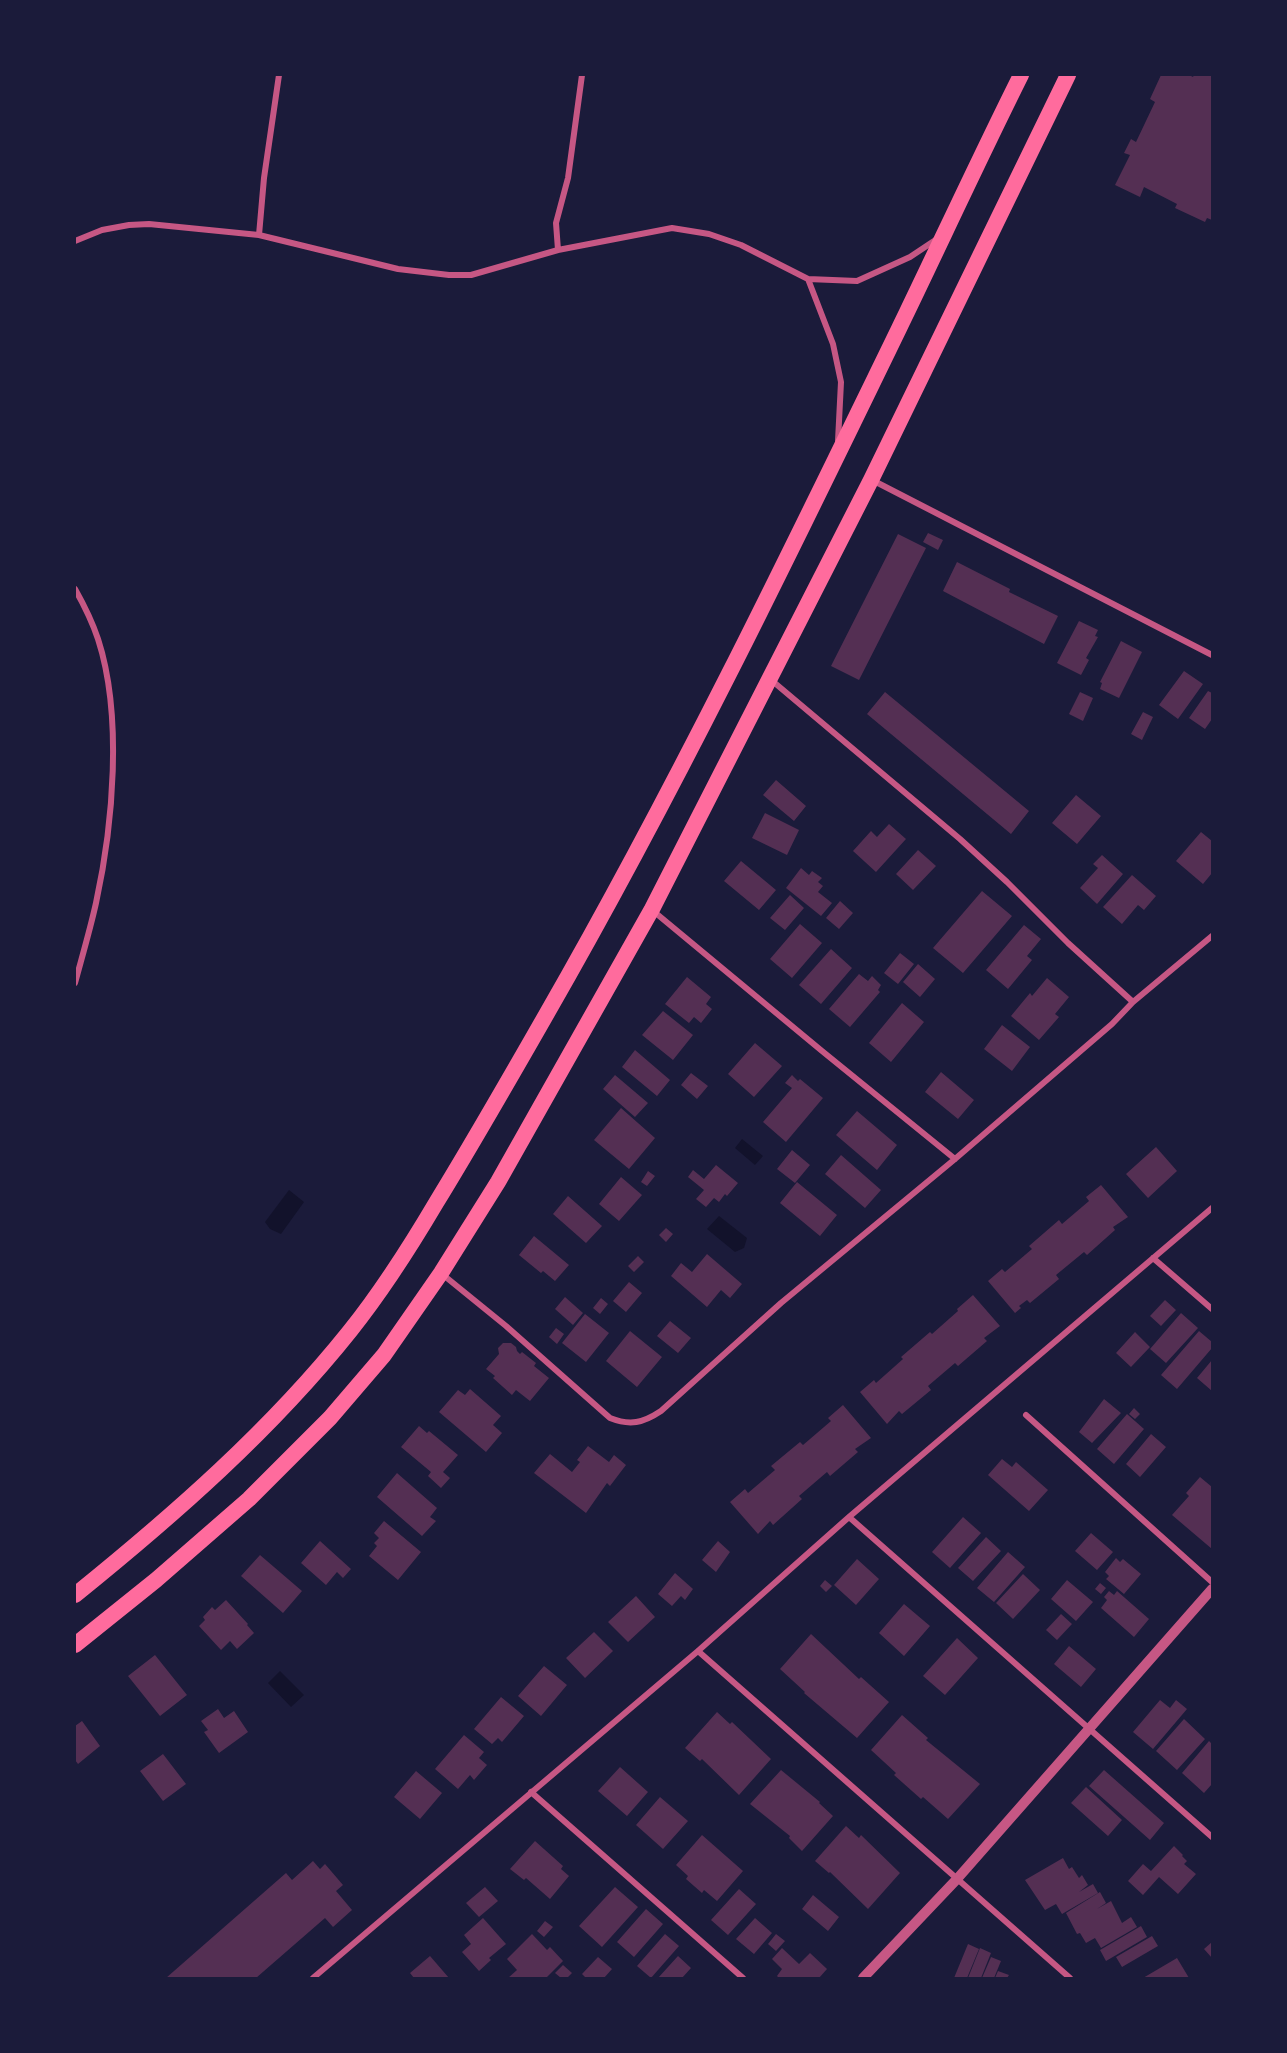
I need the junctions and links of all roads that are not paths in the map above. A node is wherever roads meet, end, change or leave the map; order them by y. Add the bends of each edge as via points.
1 (279, 75) edge
2 (582, 75) edge
3 (1021, 75) edge
4 (1068, 75) edge
5 (945, 234) junction
6 (259, 235) junction
7 (75, 241) edge
8 (558, 250) junction
9 (808, 279) junction
10 (837, 456) junction
11 (871, 480) junction
12 (75, 589) edge
13 (1212, 654) edge
14 (770, 679) junction
15 (652, 909) junction
16 (1212, 936) edge
17 (76, 972) edge
18 (75, 983) edge
19 (1133, 1002) junction
20 (955, 1159) junction
21 (1212, 1208) edge
22 (1153, 1258) junction
23 (441, 1273) junction
24 (1212, 1309) edge
25 (1026, 1414) dead end
26 (849, 1517) junction
27 (1212, 1582) edge
28 (1212, 1589) edge
29 (75, 1594) edge
30 (75, 1645) edge
31 (698, 1651) junction
32 (1090, 1729) junction
33 (531, 1792) junction
34 (1212, 1837) edge
35 (957, 1879) junction
36 (313, 1978) edge
37 (742, 1978) edge
38 (863, 1978) edge
39 (1070, 1978) edge

1 - 6 street
2 - 8 street via 568,178 556,224
3 - 5 highway
4 - 11 highway
5 - 9 street via 910,257 857,281
5 - 10 highway
6 - 7 street via 149,224 102,230
6 - 8 street via 398,269 449,275 471,275
8 - 9 street via 621,236 688,229 741,245
9 - 10 street via 833,344 842,382
10 - 29 highway via 589,940 403,1257 354,1327 271,1421 180,1506
11 - 13 street
11 - 14 highway
12 - 17 street via 99,640 108,680 112,732 105,845 96,903
14 - 15 highway
14 - 19 street via 960,839
15 - 20 street
15 - 23 highway via 498,1182
16 - 19 street
17 - 18 street
19 - 20 street
20 - 23 street via 781,1303 647,1421 633,1424 610,1418
21 - 22 street
22 - 24 street
22 - 26 street
23 - 30 highway via 384,1355 330,1418 249,1499
25 - 27 street
26 - 31 street
26 - 32 street
28 - 32 street
31 - 33 street
31 - 35 street
32 - 34 street
32 - 35 street
33 - 36 street
33 - 37 street
35 - 38 street
35 - 39 street

